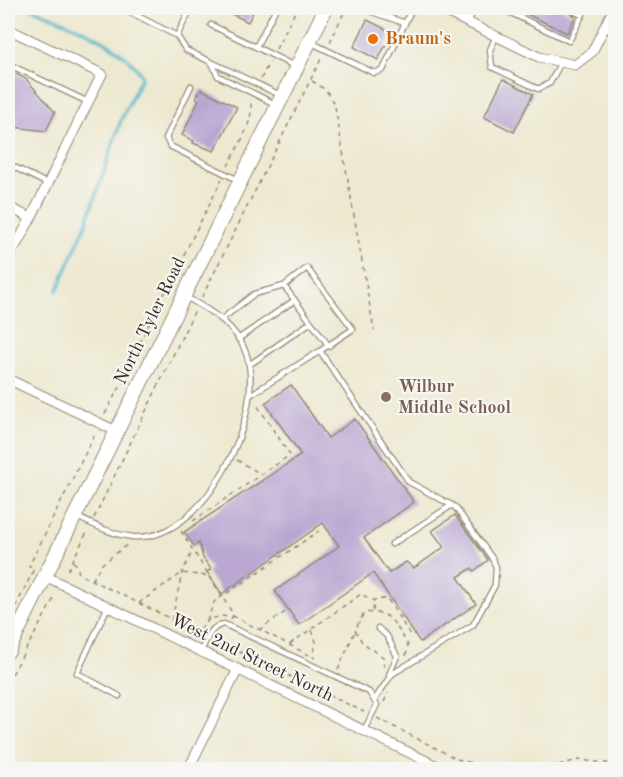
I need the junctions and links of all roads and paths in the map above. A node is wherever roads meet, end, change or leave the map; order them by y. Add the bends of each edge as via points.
1 (122, 8) edge
2 (191, 8) edge
3 (276, 8) edge
4 (297, 8) edge
5 (326, 8) edge
6 (346, 8) edge
7 (360, 8) edge
8 (412, 8) edge
9 (475, 8) edge
10 (501, 8) edge
11 (567, 8) edge
12 (586, 8) edge
13 (614, 8) edge
14 (443, 9) edge
15 (582, 15) junction
16 (468, 22) junction
17 (405, 23) junction
18 (211, 25) dead end
19 (604, 28) junction
20 (8, 29) edge
21 (615, 34) edge
22 (177, 36) junction
23 (496, 36) junction
24 (309, 41) junction
25 (256, 47) junction
26 (326, 50) junction
27 (273, 56) junction
28 (561, 62) junction
29 (212, 63) junction
30 (8, 64) edge
31 (297, 68) junction
32 (311, 81) junction
33 (258, 84) junction
34 (191, 86) dead end
35 (253, 93) junction
36 (280, 101) junction
37 (88, 102) junction
38 (8, 164) edge
39 (224, 173) junction
40 (240, 181) junction
41 (48, 184) junction
42 (8, 207) edge
43 (31, 218) junction
44 (8, 253) edge
45 (284, 286) junction
46 (183, 295) junction
47 (295, 300) junction
48 (199, 304) junction
49 (222, 319) junction
50 (311, 322) junction
51 (374, 330) dead end
52 (238, 339) junction
53 (329, 346) junction
54 (320, 351) junction
55 (249, 365) junction
56 (8, 379) edge
57 (250, 395) junction
58 (100, 424) junction
59 (116, 431) junction
60 (236, 460) dead end
61 (261, 474) dead end
62 (452, 505) junction
63 (74, 516) junction
64 (91, 524) junction
65 (180, 530) dead end
66 (319, 531) dead end
67 (392, 544) dead end
68 (193, 549) junction
69 (72, 562) junction
70 (68, 570) dead end
71 (182, 573) junction
72 (45, 576) junction
73 (209, 576) junction
74 (55, 596) dead end
75 (223, 596) junction
76 (374, 601) junction
77 (139, 603) junction
78 (108, 606) junction
79 (373, 611) junction
80 (285, 612) dead end
81 (232, 616) junction
82 (172, 619) junction
83 (207, 621) junction
84 (8, 623) edge
85 (378, 628) dead end
86 (311, 629) junction
87 (259, 630) junction
88 (355, 630) junction
89 (412, 631) dead end
90 (199, 633) junction
91 (409, 633) junction
92 (208, 637) junction
93 (403, 638) junction
94 (289, 645) junction
95 (8, 651) edge
96 (201, 651) junction
97 (313, 657) junction
98 (322, 661) dead end
99 (330, 665) dead end
100 (401, 667) junction
101 (238, 669) junction
102 (338, 670) junction
103 (384, 671) dead end
104 (347, 674) dead end
105 (388, 678) junction
106 (8, 682) edge
107 (391, 687) dead end
108 (119, 696) dead end
109 (375, 699) junction
110 (381, 708) dead end
111 (372, 716) junction
112 (364, 730) junction
113 (615, 764) edge
114 (431, 766) edge
115 (188, 770) edge
116 (446, 770) edge
117 (499, 770) edge
118 (533, 770) edge

1 - 22 lane
2 - 22 lane
3 - 25 lane
4 - 27 path
5 - 24 main road, North Tyler Road
6 - 26 path
7 - 17 lane
8 - 17 lane
9 - 16 lane
10 - 15 lane via 569,41
11 - 15 lane
12 - 15 lane
13 - 19 street
14 - 16 street
16 - 23 street
17 - 26 lane via 383,70 374,73
18 - 25 lane
19 - 21 lane
19 - 28 street via 592,52 578,63
20 - 37 street via 102,74
22 - 29 lane via 186,50
23 - 28 street via 539,57
23 - 28 lane via 490,50 492,67 538,89 550,83
24 - 26 lane
24 - 31 main road, North Tyler Road
25 - 27 lane
26 - 32 path
27 - 31 lane
27 - 33 path
29 - 33 lane
29 - 35 lane via 218,76
30 - 37 lane
31 - 36 main road, North Tyler Road
32 - 48 path
32 - 51 path via 326,90 336,106
33 - 36 lane
34 - 39 lane via 166,138 170,146
35 - 36 lane
35 - 39 path via 250,119
36 - 40 main road, North Tyler Road
37 - 41 street
38 - 41 lane
39 - 40 lane
39 - 58 path via 124,374 125,383 117,390
40 - 46 main road, North Tyler Road
41 - 43 street
42 - 43 street
43 - 44 street
45 - 47 lane
45 - 49 lane via 254,294
45 - 53 lane via 308,268 353,329
46 - 48 lane
46 - 59 main road, North Tyler Road
47 - 50 lane
47 - 52 lane
48 - 49 lane
48 - 64 path
49 - 52 lane
50 - 53 lane
50 - 55 lane
52 - 55 lane
53 - 54 lane
54 - 57 lane
54 - 62 lane via 409,482
55 - 57 lane
56 - 58 street
57 - 64 lane via 234,449 191,514 146,536 133,537
58 - 59 street
58 - 84 path via 34,554 29,566 34,569
59 - 63 main road, North Tyler Road
60 - 61 path
62 - 67 lane
62 - 100 lane via 463,514 492,558 495,585 473,625
63 - 64 lane
63 - 72 main road, North Tyler Road
64 - 69 path
65 - 68 path
66 - 75 path
68 - 71 path
68 - 73 path
69 - 70 path
69 - 77 path via 79,574
71 - 73 path
71 - 77 path
71 - 82 path
72 - 78 street, West 2nd Street North
72 - 95 main road, North Tyler Road
73 - 75 path
74 - 106 path
75 - 81 path
75 - 83 path via 213,602
76 - 79 path
76 - 86 path via 361,594
76 - 91 path via 387,598
77 - 82 path
78 - 96 street, West 2nd Street North
78 - 108 lane via 76,673
79 - 88 path via 364,613
79 - 93 path via 390,617
80 - 87 path
81 - 83 path
81 - 87 path
82 - 90 path
83 - 90 path
85 - 105 lane via 397,656
86 - 94 path
86 - 97 path via 316,642
87 - 94 path
88 - 102 path
88 - 103 path via 362,642 384,657
89 - 91 path
90 - 92 path
91 - 93 path
92 - 96 lane
92 - 109 lane via 217,625 224,624 369,692
92 - 111 path
93 - 100 path via 408,645
94 - 97 path
96 - 101 street, West 2nd Street North
97 - 98 path
99 - 102 path
100 - 105 lane
101 - 112 street, West 2nd Street North
101 - 115 street
102 - 104 path
105 - 109 lane
107 - 110 path
109 - 111 lane via 377,705
111 - 112 lane
111 - 117 path via 457,759
112 - 114 street, West 2nd Street North
113 - 118 path via 580,760
114 - 116 street, West 2nd Street North

